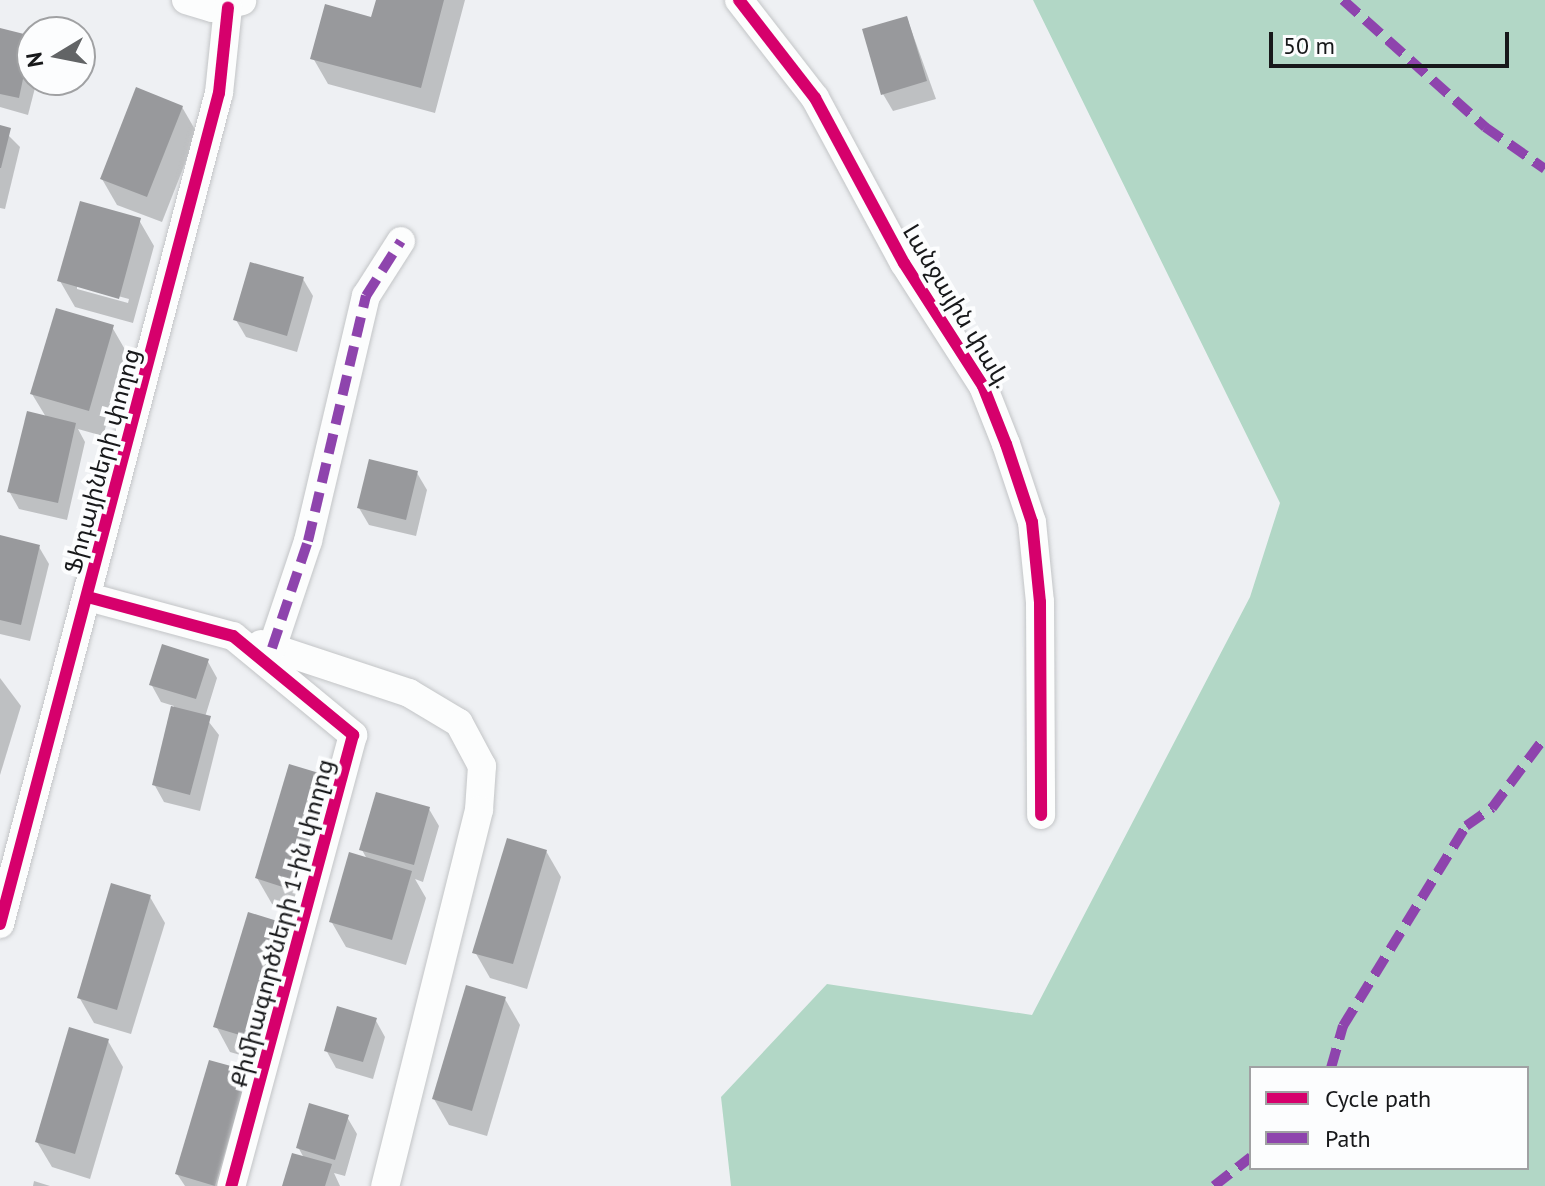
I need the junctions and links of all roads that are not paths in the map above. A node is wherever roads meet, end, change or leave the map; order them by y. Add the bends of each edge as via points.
1 (186, 0) edge
2 (739, 0) edge
3 (236, 3) edge
4 (401, 241) dead end
5 (88, 597) junction
6 (233, 636) junction
7 (272, 648) junction
8 (1041, 815) dead end
9 (0, 924) edge
10 (231, 1186) edge
11 (385, 1186) edge

1 - 3 street
2 - 8 street, Լանջային փակ. via 815,98 904,263 983,386 1006,444 1035,548
3 - 5 street, Ֆիդայիների փողոց via 219,93
4 - 7 street via 366,296 308,541
5 - 6 street, Քիմիագործների 1-ին փողոց
5 - 9 street, Ֆիդայիների փողոց
6 - 7 street
6 - 10 street, Քիմիագործների 1-ին փողոց via 353,735
7 - 11 street via 409,693 459,723 482,766 479,810

